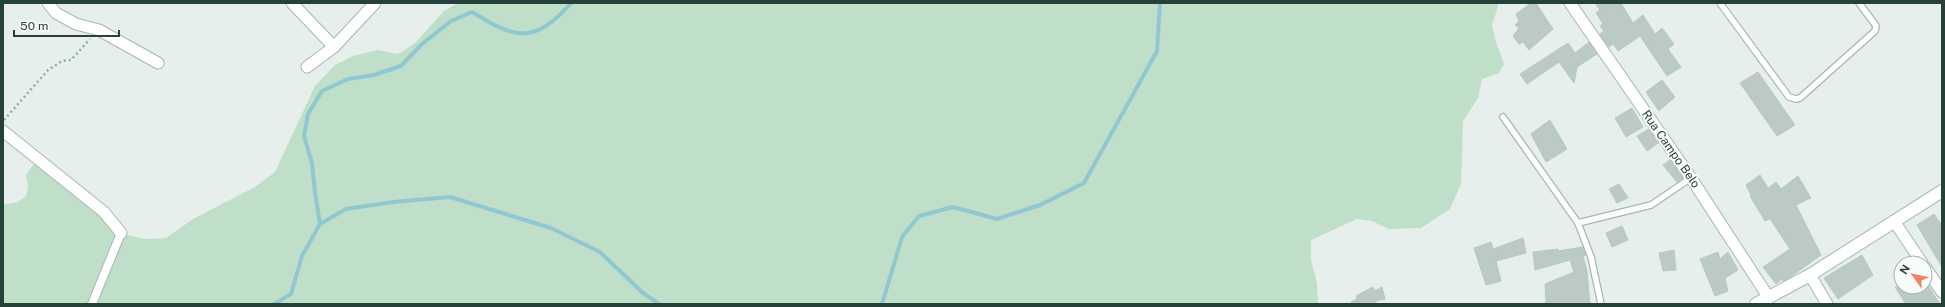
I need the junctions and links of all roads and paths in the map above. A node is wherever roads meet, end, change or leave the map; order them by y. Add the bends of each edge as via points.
1 (48, 3) edge
2 (292, 3) edge
3 (375, 3) edge
4 (1570, 3) edge
5 (1720, 3) edge
6 (1858, 3) edge
7 (99, 30) junction
8 (334, 47) junction
9 (158, 63) dead end
10 (307, 67) dead end
11 (1503, 117) dead end
12 (3, 121) edge
13 (3, 131) edge
14 (1691, 178) junction
15 (1942, 191) edge
16 (1894, 221) junction
17 (1578, 223) junction
18 (121, 232) joint
19 (1917, 255) edge
20 (1810, 275) junction
21 (1933, 279) edge
22 (1942, 292) edge
23 (1769, 298) junction
24 (92, 304) edge
25 (1601, 304) edge
26 (1756, 304) edge
27 (1827, 304) edge

1 - 7 street via 56,13 76,24
2 - 8 street
3 - 8 street
4 - 14 street, Rua Campo Belo
5 - 6 lane via 1789,97 1796,99 1875,31 1876,26
7 - 9 street
7 - 12 path via 71,60 62,61 48,70
8 - 10 street
11 - 17 lane
13 - 18 street via 104,212
14 - 17 lane via 1651,205
14 - 23 street, Rua Campo Belo
15 - 16 main road
16 - 19 street
16 - 20 main road
17 - 25 lane via 1591,258
18 - 24 street
20 - 23 main road
20 - 27 street
21 - 22 street
23 - 26 main road

